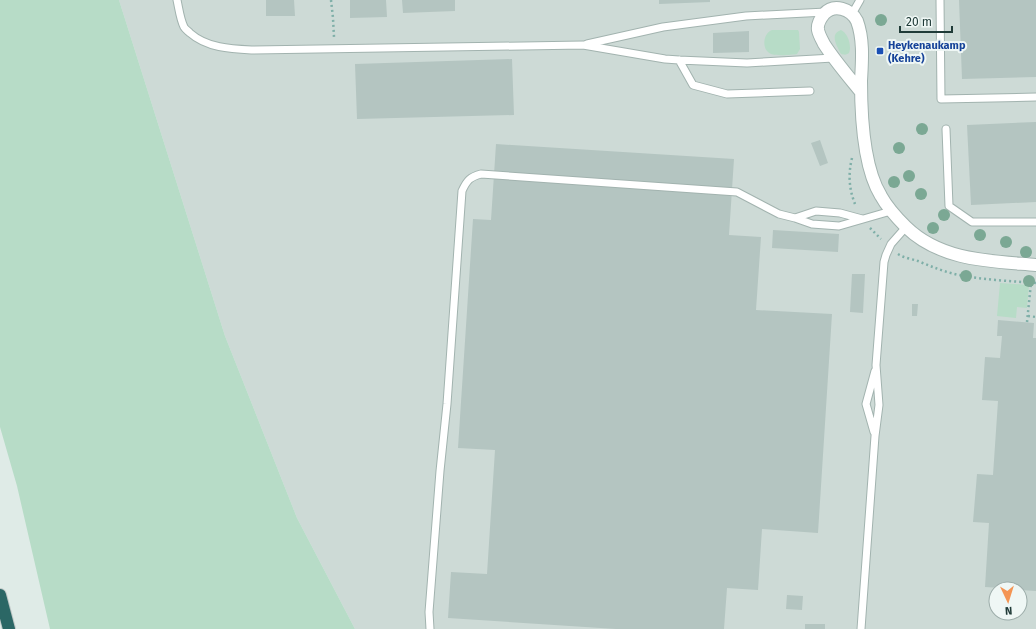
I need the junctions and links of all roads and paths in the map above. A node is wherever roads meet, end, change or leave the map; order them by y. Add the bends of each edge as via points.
1 (177, 0) edge
2 (331, 0) edge
3 (860, 0) edge
4 (940, 0) edge
5 (826, 12) junction
6 (852, 14) junction
7 (583, 44) junction
8 (334, 49) junction
9 (833, 58) junction
10 (679, 60) junction
11 (810, 91) dead end
12 (861, 92) junction
13 (1036, 97) edge
14 (946, 129) dead end
15 (892, 211) junction
16 (795, 218) junction
17 (864, 219) junction
18 (1036, 222) edge
19 (906, 227) junction
20 (1036, 265) edge
21 (1031, 283) dead end
22 (1028, 316) junction
23 (1036, 317) edge
24 (1027, 322) dead end
25 (876, 365) junction
26 (875, 436) junction
27 (0, 595) edge
28 (9, 629) edge
29 (430, 629) edge
30 (862, 629) edge

1 - 8 lane via 184,28 195,38 213,45 252,50
2 - 8 path
3 - 6 lane
4 - 13 lane via 941,100
5 - 6 street via 836,8
5 - 7 lane via 746,16 663,27
5 - 9 street via 818,25 818,31
6 - 12 street via 861,38
7 - 8 lane
7 - 10 lane
9 - 10 lane via 748,63
9 - 12 street
10 - 11 lane via 693,85 727,94
12 - 15 street via 864,140 869,166 881,196
14 - 18 lane via 949,206 972,222
15 - 17 lane
15 - 19 street
16 - 17 lane via 816,211
16 - 17 lane via 812,224 839,226
16 - 29 lane via 779,214 737,192 482,174 467,181 462,191 429,612
19 - 20 street via 931,245 952,254 975,260
19 - 25 lane via 891,244 884,262
21 - 22 path
22 - 23 path
22 - 24 path
25 - 26 lane via 879,405
25 - 26 lane via 866,404
26 - 30 lane
27 - 28 highway

